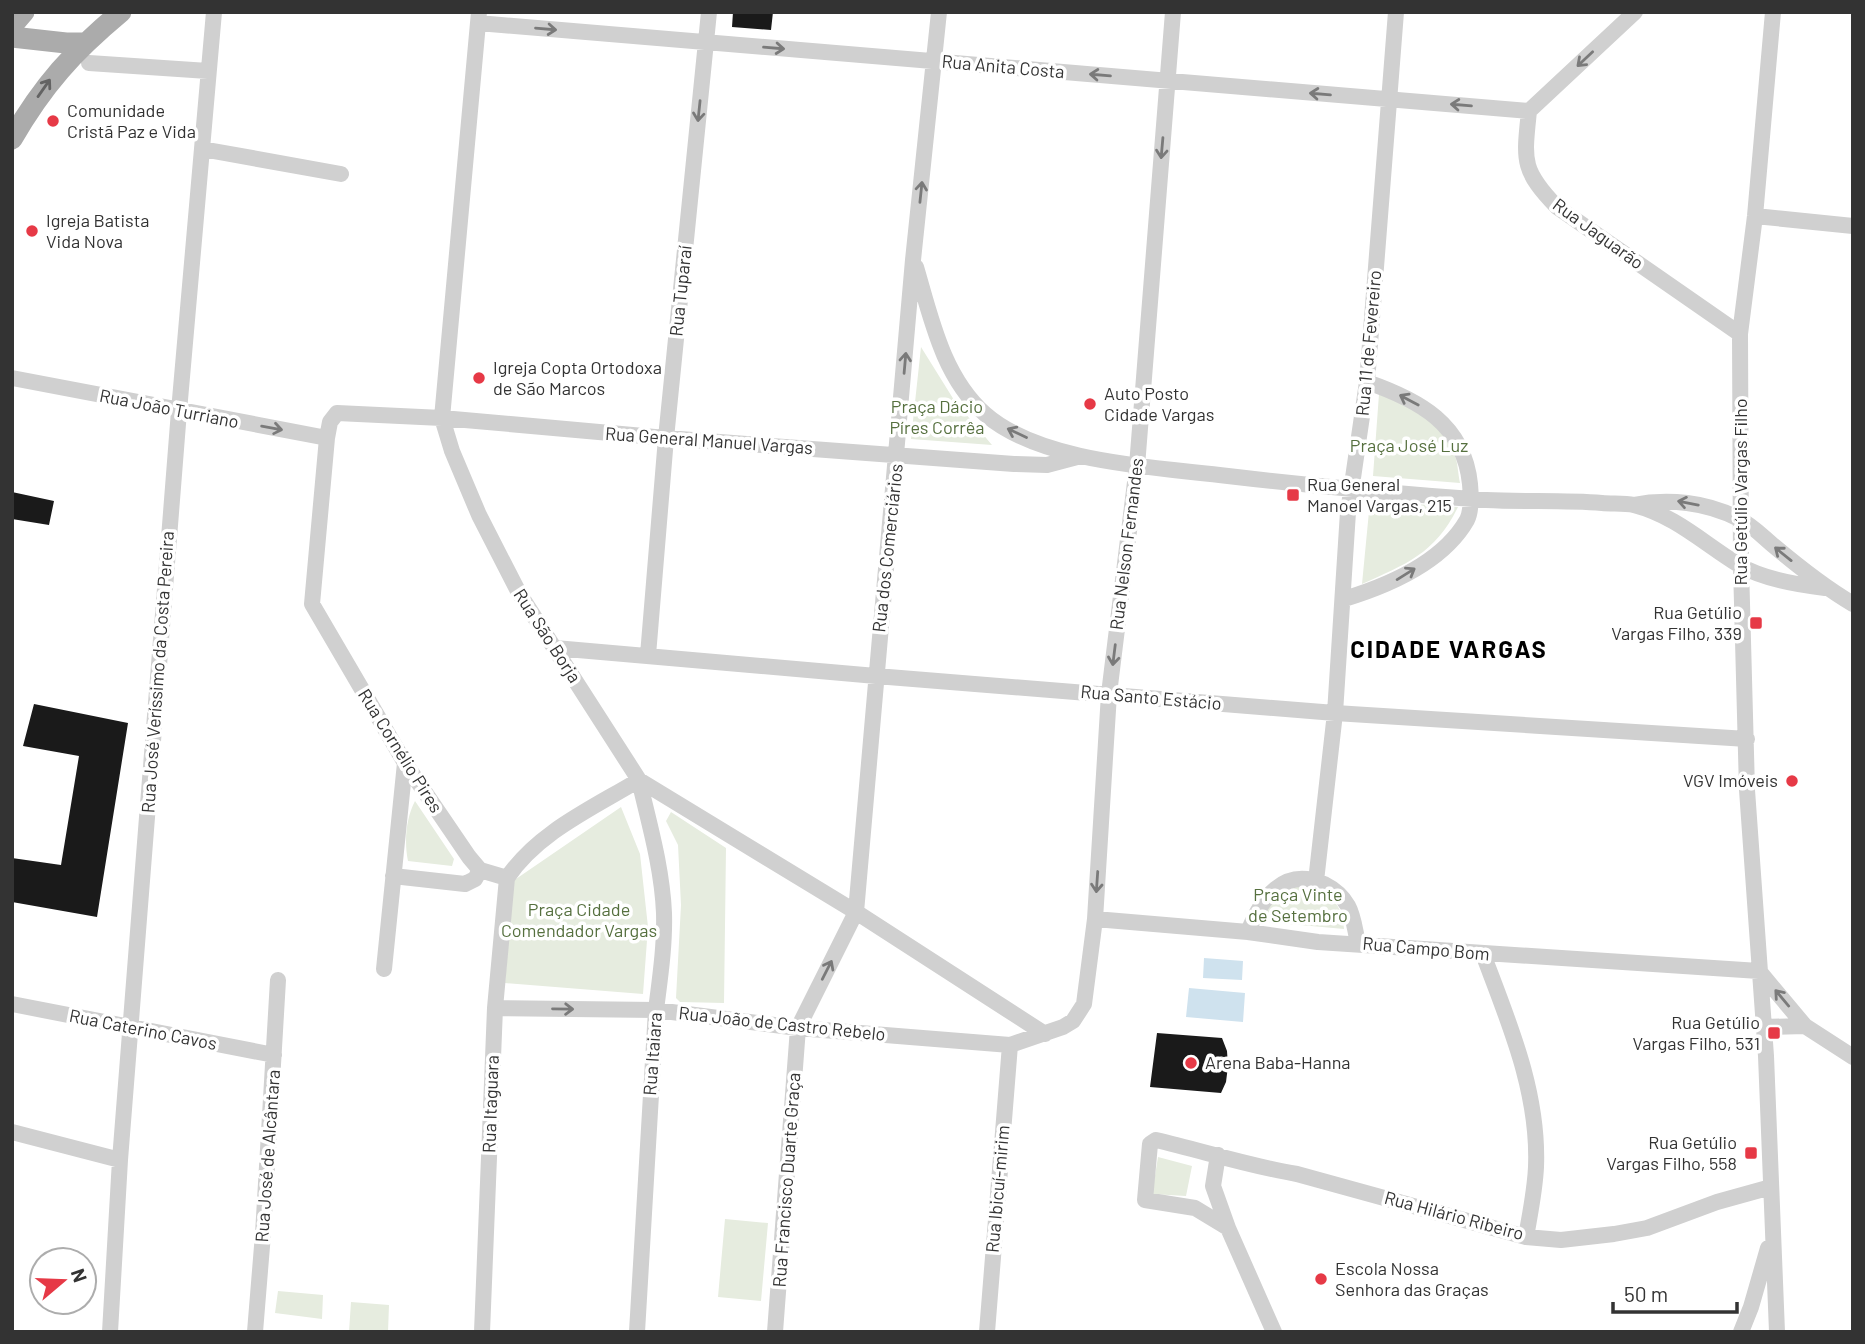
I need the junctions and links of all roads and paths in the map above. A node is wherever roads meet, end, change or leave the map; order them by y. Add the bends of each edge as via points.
1 (24, 12) edge
2 (121, 12) edge
3 (214, 12) edge
4 (709, 12) edge
5 (939, 12) edge
6 (1174, 12) edge
7 (1396, 12) edge
8 (1635, 12) edge
9 (1773, 12) edge
10 (478, 17) edge
11 (12, 26) edge
12 (12, 37) edge
13 (706, 43) junction
14 (86, 53) junction
15 (935, 62) junction
16 (208, 71) junction
17 (1168, 80) junction
18 (1388, 99) junction
19 (1529, 111) junction
20 (12, 139) edge
21 (202, 149) junction
22 (341, 174) dead end
23 (1755, 216) junction
24 (1853, 226) edge
25 (913, 260) junction
26 (1740, 334) junction
27 (12, 378) edge
28 (1367, 382) junction
29 (179, 411) junction
30 (442, 418) junction
31 (327, 438) junction
32 (666, 438) junction
33 (897, 455) junction
34 (1081, 456) junction
35 (1137, 466) junction
36 (1351, 489) junction
37 (1472, 498) junction
38 (1633, 505) junction
39 (1720, 511) junction
40 (1741, 519) junction
41 (1713, 546) junction
42 (1741, 566) junction
43 (1825, 588) junction
44 (1343, 599) junction
45 (1853, 604) edge
46 (555, 648) junction
47 (648, 654) junction
48 (876, 676) junction
49 (1109, 694) junction
50 (1335, 713) junction
51 (1747, 739) junction
52 (405, 763) junction
53 (639, 780) junction
54 (481, 870) junction
55 (393, 876) junction
56 (507, 878) junction
57 (1316, 881) junction
58 (856, 912) junction
59 (1095, 919) junction
60 (1248, 932) junction
61 (1358, 943) junction
62 (1483, 954) junction
63 (384, 969) dead end
64 (1759, 971) junction
65 (278, 980) dead end
66 (12, 1004) edge
67 (495, 1008) junction
68 (656, 1010) junction
69 (1805, 1026) junction
70 (1763, 1027) junction
71 (130, 1028) junction
72 (798, 1028) junction
73 (1045, 1034) junction
74 (1027, 1041) joint
75 (1010, 1045) junction
76 (274, 1055) junction
77 (1853, 1057) edge
78 (12, 1132) edge
79 (1218, 1155) junction
80 (120, 1160) junction
81 (1771, 1187) junction
82 (1772, 1225) junction
83 (1228, 1228) junction
84 (1526, 1237) junction
85 (110, 1332) edge
86 (254, 1332) edge
87 (482, 1332) edge
88 (637, 1332) edge
89 (775, 1332) edge
90 (987, 1332) edge
91 (1274, 1332) edge
92 (1741, 1332) edge
93 (1777, 1332) edge

1 - 11 main road
2 - 14 main road
3 - 16 street, Rua José Veríssimo da Costa Pereira
4 - 13 street, Rua Tuparaí
5 - 15 street, Rua dos Comerciários
6 - 17 street, Rua Nelson Fernandes
7 - 18 street, Rua 11 de Fevereiro
8 -> 19 street
9 - 23 street, Rua Getúlio Vargas Filho
10 -> 13 street, Rua Anita Costa
10 - 30 street, Rua São Borja
12 - 14 main road via 64,43
13 -> 15 street, Rua Anita Costa
13 -> 32 street, Rua Tuparaí
14 - 16 street
20 -> 14 main road via 54,74
17 -> 15 street, Rua Anita Costa
25 -> 15 street, Rua dos Comerciários
16 - 21 street, Rua José Veríssimo da Costa Pereira
18 -> 17 street, Rua Anita Costa
17 -> 35 street, Rua Nelson Fernandes
19 -> 18 street, Rua Anita Costa
18 - 28 street, Rua 11 de Fevereiro
19 - 26 street, Rua Jaguarão via 1524,153 1529,173 1557,207
21 - 22 street
21 - 29 street, Rua José Veríssimo da Costa Pereira
23 - 24 street
23 - 26 street, Rua Getúlio Vargas Filho
33 -> 25 street, Rua dos Comerciários
34 -> 25 street via 1009,431 965,392 947,363
26 - 40 street, Rua Getúlio Vargas Filho
27 - 29 street, Rua João Turriano
28 - 36 street, Rua 11 de Fevereiro
37 -> 28 street via 1456,439 1435,415
29 -> 31 street, Rua João Turriano
29 - 71 street, Rua José Veríssimo da Costa Pereira
30 - 31 street, Rua General Manuel Vargas via 337,413
30 - 32 street, Rua General Manuel Vargas
30 - 46 street, Rua São Borja via 479,515 519,593
31 - 52 street, Rua Cornélio Pires via 312,604
32 - 33 street, Rua General Manuel Vargas
32 - 47 street, Rua Tuparaí
33 - 34 street, Rua General Manuel Vargas via 1046,465
33 - 48 street, Rua dos Comerciários
34 - 35 street
35 - 36 street
35 -> 49 street, Rua Nelson Fernandes
36 - 37 street
36 - 44 street, Rua 11 de Fevereiro
37 - 38 street
44 -> 37 street via 1401,578 1441,549 1468,518
39 -> 38 street via 1677,501
38 - 41 street via 1673,520
39 - 40 street
39 - 41 street via 1709,516 1703,526 1705,538
40 - 42 street, Rua Getúlio Vargas Filho
43 -> 40 street
41 - 42 street
42 - 43 street via 1791,583
42 - 51 street, Rua Getúlio Vargas Filho
43 - 45 street
44 - 50 street, Rua 11 de Fevereiro
46 - 47 street, Rua Santo Estácio
46 - 53 street, Rua São Borja
47 - 48 street, Rua Santo Estácio
48 - 49 street, Rua Santo Estácio
48 - 58 street, Rua dos Comerciários
49 - 50 street, Rua Santo Estácio
49 -> 59 street, Rua Nelson Fernandes
50 - 51 street, Rua Santo Estácio
50 - 57 street, Rua 11 de Fevereiro
51 - 64 street, Rua Getúlio Vargas Filho
52 - 54 street, Rua Cornélio Pires
52 - 55 street
53 - 56 street via 545,838 518,861
53 - 58 street, Rua São Borja
53 - 68 street, Rua Itaiara via 658,859 664,913
54 - 55 street via 466,884
54 - 56 street
55 - 63 street
56 - 67 street, Rua Itaguara
57 - 60 street via 1302,879 1277,887 1257,909
57 - 61 street via 1342,897
72 -> 58 street, Rua dos Comerciários
58 - 73 street, Rua São Borja
59 - 60 street, Rua Campo Bom
59 - 73 street, Rua Nelson Fernandes via 1081,1012 1073,1021
60 - 61 street, Rua Campo Bom
61 - 62 street, Rua Campo Bom
62 - 64 street, Rua Campo Bom
62 - 84 street via 1520,1054 1534,1115 1536,1168
69 -> 64 street
64 - 70 street, Rua Getúlio Vargas Filho
65 - 76 street, Rua José de Alcântara
66 - 71 street, Rua Caterino Cavos
67 -> 68 street, Rua João de Castro Rebelo
67 - 87 street, Rua Itaguara
68 - 72 street, Rua João de Castro Rebelo
68 - 88 street, Rua Itaiara
69 - 70 street
69 - 77 street
70 - 81 street, Rua Getúlio Vargas Filho
71 - 76 street, Rua Caterino Cavos
71 - 80 street, Rua José Veríssimo da Costa Pereira
72 - 75 street, Rua João de Castro Rebelo
72 - 89 street, Rua Francisco Duarte Graça
73 - 74 street, Rua Nelson Fernandes
74 - 75 street, Rua João de Castro Rebelo
75 - 90 street, Rua Ibicuí-mirim
76 - 86 street, Rua José de Alcântara
78 - 80 street
79 - 83 street via 1213,1186
79 - 83 street, Rua Hilário Ribeiro via 1152,1142 1144,1196 1147,1202 1195,1208
79 - 84 street, Rua Hilário Ribeiro
80 - 85 street, Rua José Veríssimo da Costa Pereira
81 - 82 street, Rua Getúlio Vargas Filho
81 - 84 street, Rua Hilário Ribeiro via 1647,1228 1561,1240
82 - 92 street, Rua Getúlio Vargas Filho
82 - 93 street, Rua Getúlio Vargas Filho
83 - 91 street

